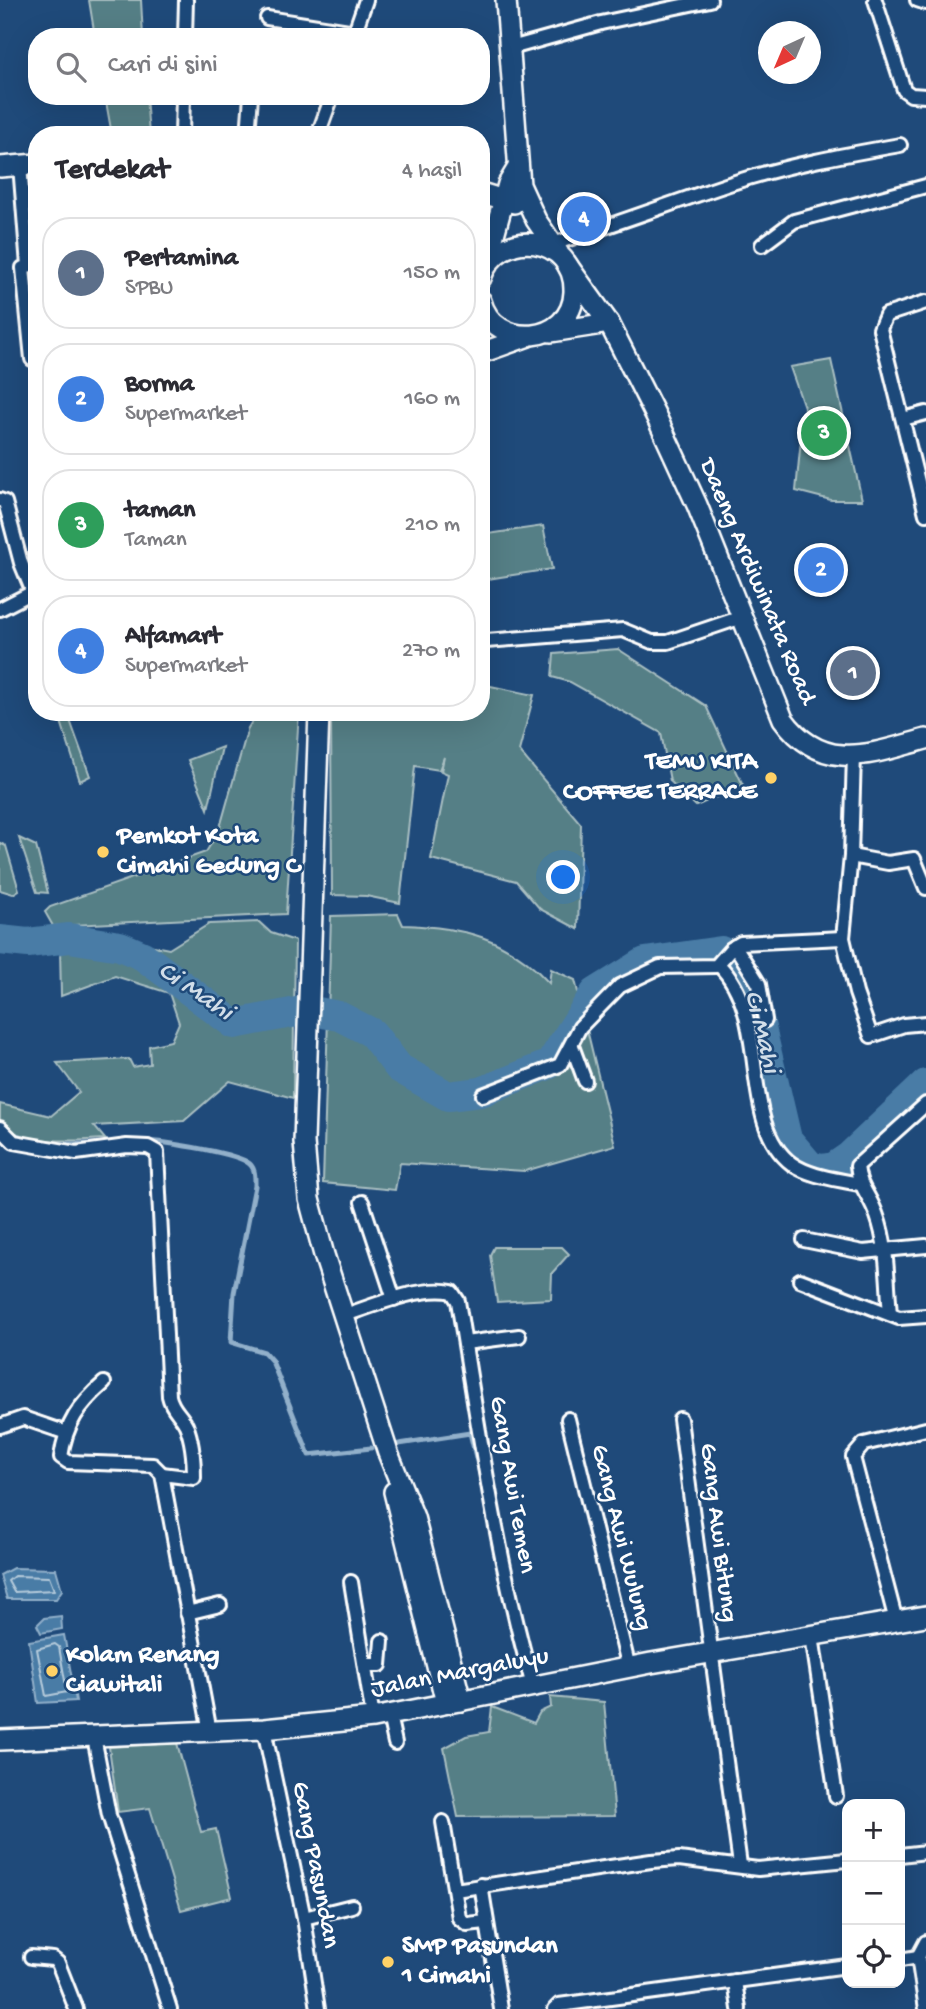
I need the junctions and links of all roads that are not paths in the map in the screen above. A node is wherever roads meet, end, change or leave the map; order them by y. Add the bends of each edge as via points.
1 (186, 0) edge
2 (366, 0) edge
3 (506, 0) edge
4 (710, 0) edge
5 (875, 0) edge
6 (917, 0) edge
7 (926, 3) edge
8 (267, 18) dead end
9 (185, 28) edge
10 (321, 28) edge
11 (356, 28) edge
12 (511, 48) junction
13 (926, 96) edge
14 (183, 105) edge
15 (250, 105) edge
16 (329, 105) edge
17 (182, 126) edge
18 (249, 126) edge
19 (321, 126) edge
20 (900, 145) dead end
21 (28, 165) edge
22 (0, 167) edge
23 (517, 169) junction
24 (926, 186) edge
25 (490, 196) edge
26 (503, 200) junction
27 (531, 210) junction
28 (28, 241) edge
29 (762, 245) dead end
30 (490, 247) edge
31 (561, 256) junction
32 (490, 262) edge
33 (28, 266) edge
34 (28, 266) edge
35 (926, 302) edge
36 (490, 319) edge
37 (609, 323) junction
38 (28, 333) edge
39 (534, 336) junction
40 (490, 350) edge
41 (926, 413) edge
42 (903, 419) junction
43 (0, 500) edge
44 (926, 514) edge
45 (28, 580) edge
46 (28, 599) edge
47 (0, 609) edge
48 (742, 617) junction
49 (490, 641) edge
50 (318, 721) edge
51 (926, 739) edge
52 (854, 755) junction
53 (851, 856) junction
54 (926, 888) edge
55 (843, 938) junction
56 (733, 948) junction
57 (720, 963) junction
58 (765, 1020) dead end
59 (926, 1023) edge
60 (572, 1046) junction
61 (585, 1081) dead end
62 (483, 1095) dead end
63 (926, 1104) edge
64 (0, 1128) edge
65 (859, 1184) junction
66 (362, 1202) dead end
67 (804, 1240) dead end
68 (926, 1246) edge
69 (885, 1252) junction
70 (800, 1280) dead end
71 (394, 1299) junction
72 (890, 1314) junction
73 (343, 1316) junction
74 (926, 1316) edge
75 (519, 1336) dead end
76 (464, 1343) junction
77 (104, 1383) dead end
78 (568, 1419) dead end
79 (680, 1419) dead end
80 (0, 1426) edge
81 (926, 1429) edge
82 (64, 1432) junction
83 (162, 1475) junction
84 (351, 1582) dead end
85 (219, 1605) dead end
86 (187, 1613) junction
87 (926, 1616) edge
88 (896, 1621) junction
89 (812, 1636) junction
90 (382, 1641) dead end
91 (710, 1653) junction
92 (366, 1665) junction
93 (629, 1668) junction
94 (534, 1686) junction
95 (454, 1702) junction
96 (381, 1717) junction
97 (264, 1729) junction
98 (210, 1732) junction
99 (94, 1737) junction
100 (0, 1740) edge
101 (395, 1744) dead end
102 (836, 1796) dead end
103 (443, 1822) dead end
104 (926, 1852) edge
105 (905, 1854) edge
106 (842, 1861) edge
107 (740, 1865) junction
108 (481, 1885) junction
109 (455, 1889) junction
110 (352, 1906) dead end
111 (304, 1918) junction
112 (486, 1922) junction
113 (926, 1942) edge
114 (31, 1957) dead end
115 (918, 1957) junction
116 (905, 1958) edge
117 (842, 1967) edge
118 (735, 1981) junction
119 (76, 2009) edge
120 (170, 2009) edge
121 (318, 2009) edge
122 (500, 2009) edge
123 (555, 2009) edge
124 (739, 2009) edge
125 (926, 2009) edge

1 - 9 street
2 - 11 street
3 - 12 main road
4 - 12 street
5 - 13 street via 904,90
6 - 7 street
8 - 10 street
12 - 23 main road
14 - 17 street
15 - 18 street
16 - 19 street
20 - 31 street via 813,161 732,184 647,215
21 - 22 main road
23 - 26 main road
23 - 27 main road, Daeng Ardiwinata Road
24 - 29 street via 794,221
25 - 26 main road
26 - 27 main road
26 - 30 main road
27 - 31 main road, Daeng Ardiwinata Road
28 - 34 street
31 - 32 main road via 537,243 521,242 506,247
31 - 37 main road, Daeng Ardiwinata Road
31 - 39 main road via 574,293 571,307 554,328
33 - 38 street via 23,268
35 - 42 street via 886,315 880,325
36 - 39 main road via 502,330
37 - 39 main road
37 - 48 main road, Daeng Ardiwinata Road via 697,505
39 - 40 main road
41 - 42 street
42 - 44 street
43 - 45 street via 5,502
46 - 47 street
48 - 49 street via 668,642 652,642 623,630
48 - 52 main road, Daeng Ardiwinata Road via 783,719 794,734 816,751
50 - 73 main road via 304,1142 309,1199
51 - 52 main road, Daeng Ardiwinata Road
52 - 53 street
53 - 54 street via 888,863 914,859
53 - 55 street
55 - 56 street via 741,943
55 - 59 street via 871,1036
56 - 57 street
56 - 58 street via 759,984
57 - 60 street via 660,967 620,986 580,1027
57 - 65 street via 744,1004 760,1107 781,1154 808,1173
60 - 61 street
60 - 62 street via 560,1065
63 - 65 street via 857,1166
64 - 83 street via 10,1141 76,1153 138,1146 157,1153 169,1396 172,1410 184,1421 190,1436 194,1478
65 - 69 street via 878,1217
66 - 71 street
67 - 69 street
68 - 69 street
69 - 72 street
70 - 72 street
71 - 73 street
71 - 76 street, Gang Awi Temen via 441,1289 452,1292
72 - 74 street
73 - 95 main road via 388,1453 400,1520
75 - 76 street
76 - 94 street, Gang Awi Temen via 510,1605
77 - 82 street via 77,1409
78 - 93 street, Gang Awi Wulung
79 - 91 street, Gang Awi Bitung
80 - 82 street via 23,1418
81 - 88 street via 864,1444 853,1457
82 - 83 street via 63,1461 153,1465
83 - 86 street
84 - 92 street
85 - 86 street
86 - 98 street
87 - 88 main road, Jalan Margaluyu
88 - 89 main road, Jalan Margaluyu
89 - 91 main road, Jalan Margaluyu
89 - 102 street
90 - 92 street via 380,1665
91 - 93 main road, Jalan Margaluyu
91 - 107 street, Gang Awi Bitung
92 - 96 street
93 - 94 main road, Jalan Margaluyu
94 - 95 main road, Jalan Margaluyu
95 - 96 main road, Jalan Margaluyu
96 - 97 main road, Jalan Margaluyu
96 - 101 street
97 - 98 main road, Jalan Margaluyu
97 - 111 street, Gang Pasundan
98 - 99 main road, Jalan Margaluyu
99 - 100 main road, Jalan Margaluyu
99 - 120 street via 109,1815
103 - 109 street
104 - 105 street
106 - 107 street via 758,1869
107 - 108 street via 651,1861
108 - 109 street
108 - 112 street
109 - 112 street via 462,1923
110 - 111 street
111 - 121 street, Gang Pasundan
112 - 122 street
113 - 115 street
114 - 119 street via 58,1963
115 - 116 street
115 - 125 street
117 - 118 street
118 - 123 street
118 - 124 street

